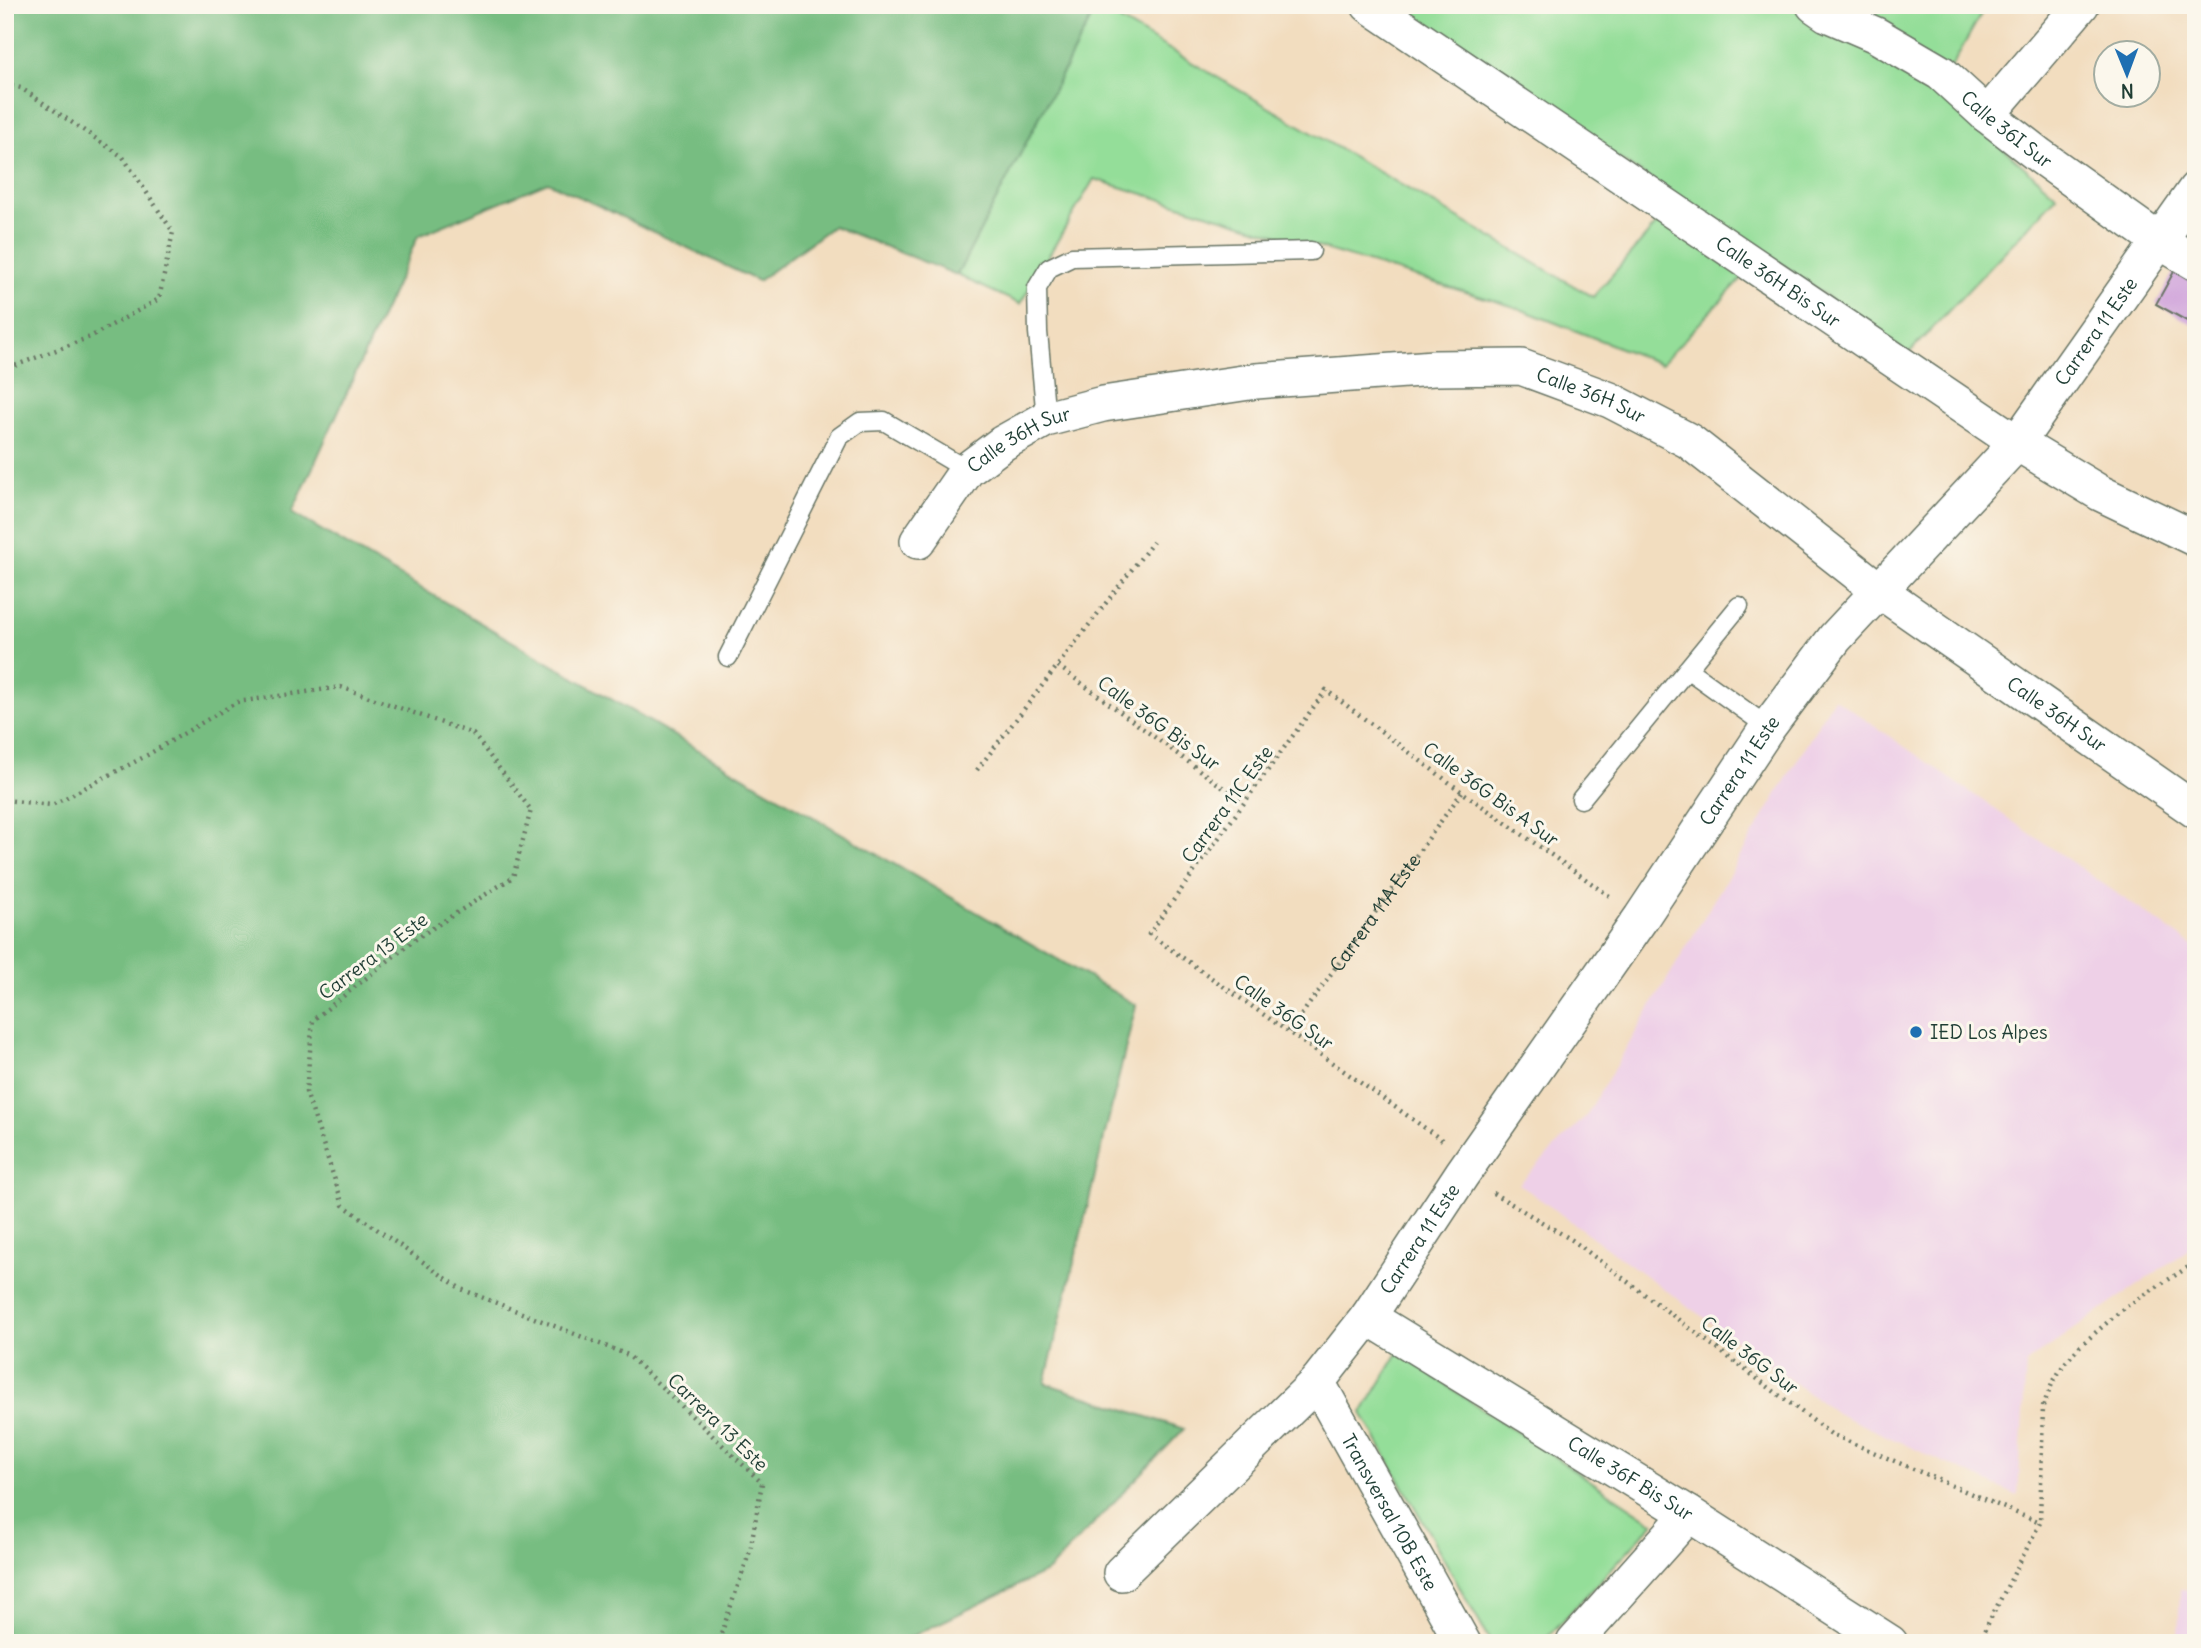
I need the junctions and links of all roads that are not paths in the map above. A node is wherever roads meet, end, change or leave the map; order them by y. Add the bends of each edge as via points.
1 (1369, 5) edge
2 (1814, 5) edge
3 (2081, 5) edge
4 (1987, 115) junction
5 (2196, 189) edge
6 (2159, 242) junction
7 (1311, 251) dead end
8 (2196, 263) edge
9 (1046, 419) junction
10 (2017, 443) junction
11 (967, 470) junction
12 (2196, 539) edge
13 (918, 541) dead end
14 (1880, 591) junction
15 (1738, 606) dead end
16 (728, 657) dead end
17 (1687, 669) junction
18 (1768, 727) junction
19 (1581, 799) dead end
20 (2196, 811) edge
21 (1368, 1317) junction
22 (1317, 1382) junction
23 (1689, 1514) junction
24 (1121, 1573) dead end
25 (1463, 1643) edge
26 (1574, 1643) edge
27 (1890, 1643) edge

1 - 10 street, Calle 36H Bis Sur
2 - 4 street, Calle 36I Sur via 1941,73
3 - 4 street
4 - 6 street, Calle 36I Sur
5 - 6 street, Carrera 11 Este
6 - 8 street, Calle 36I Sur
6 - 10 street, Carrera 11 Este
7 - 9 lane via 1072,257 1049,268 1037,288
9 - 11 street, Calle 36H Sur
9 - 14 street, Calle 36H Sur via 1103,404 1256,381 1434,368 1521,367 1610,400 1689,441
10 - 12 street, Calle 36H Bis Sur via 2100,493
10 - 14 street, Carrera 11 Este
11 - 13 street, Calle 36H Sur
11 - 16 lane via 884,421 860,422 839,437
14 - 18 street, Carrera 11 Este via 1835,638
14 - 20 street, Calle 36H Sur
15 - 17 lane
17 - 18 lane
17 - 19 lane
18 - 21 street, Carrera 11 Este
21 - 22 street, Carrera 11 Este
21 - 23 street, Calle 36F Bis Sur
22 - 24 street, Carrera 11 Este
22 - 25 street, Transversal 10B Este
23 - 26 street
23 - 27 street, Calle 36F Bis Sur

